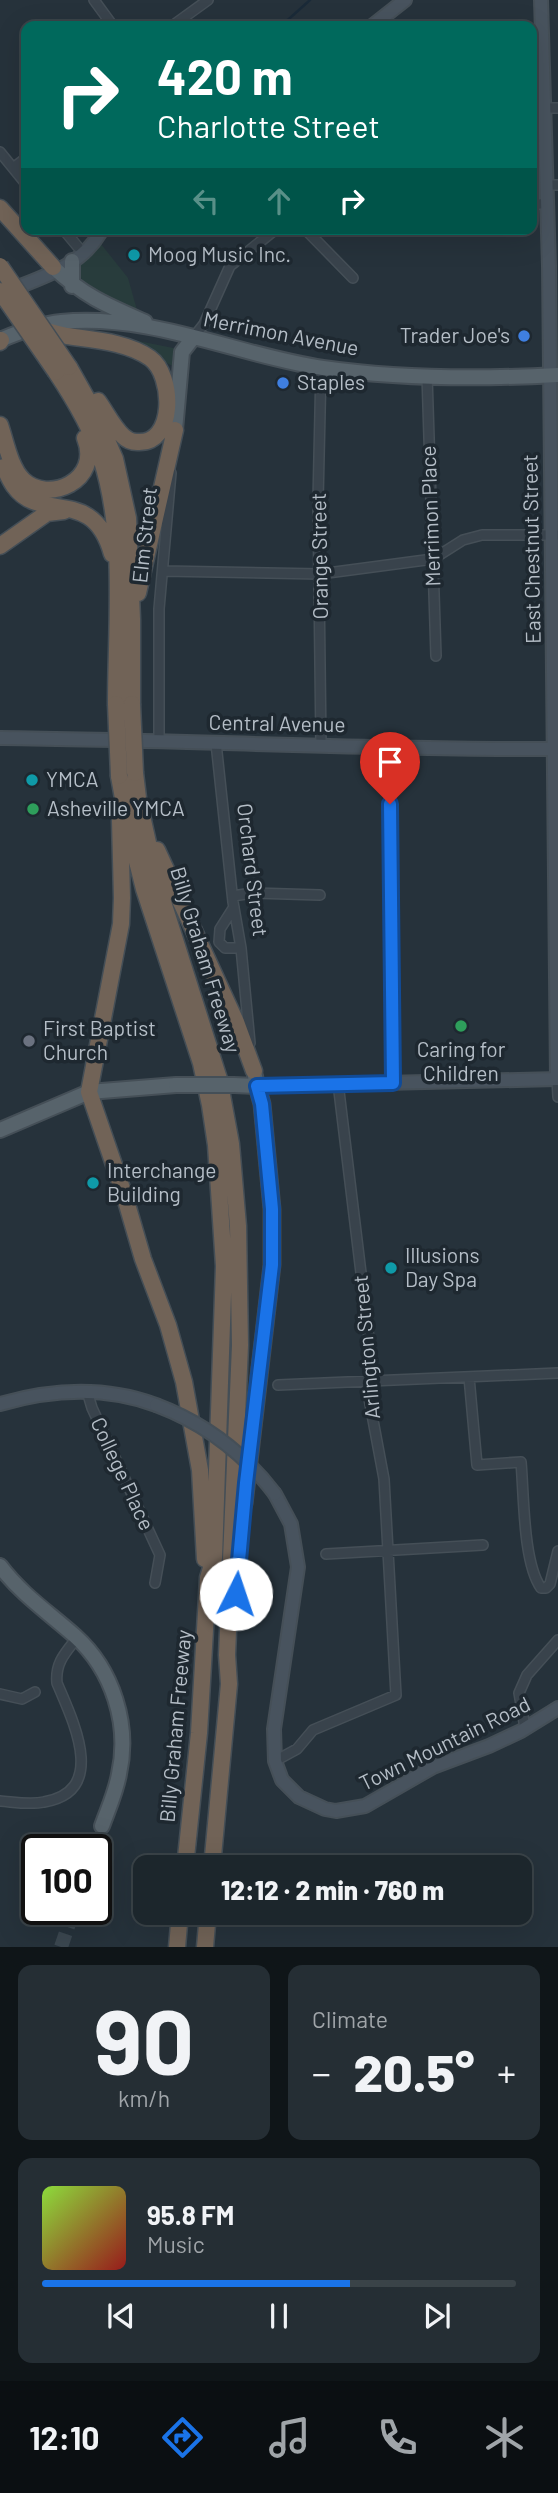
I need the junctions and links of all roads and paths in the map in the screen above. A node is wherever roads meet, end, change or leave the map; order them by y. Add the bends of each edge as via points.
1 (94, 0) edge
2 (208, 0) edge
3 (541, 0) edge
4 (403, 1) edge
5 (193, 4) edge
6 (109, 21) edge
7 (177, 21) edge
8 (378, 21) edge
9 (544, 108) junction
10 (558, 108) edge
11 (0, 152) edge
12 (21, 162) edge
13 (13, 168) junction
14 (21, 178) edge
15 (552, 185) edge
16 (547, 203) junction
17 (537, 204) edge
18 (0, 208) edge
19 (21, 235) edge
20 (21, 235) edge
21 (66, 235) edge
22 (99, 235) edge
23 (269, 235) edge
24 (311, 235) edge
25 (75, 254) junction
26 (0, 266) edge
27 (50, 272) junction
28 (354, 278) dead end
29 (72, 285) junction
30 (0, 292) edge
31 (155, 327) junction
32 (36, 328) junction
33 (193, 338) junction
34 (0, 341) edge
35 (321, 368) junction
36 (62, 369) junction
37 (428, 376) junction
38 (553, 376) edge
39 (74, 386) junction
40 (0, 425) edge
41 (175, 430) junction
42 (0, 458) edge
43 (71, 510) junction
44 (555, 535) edge
45 (0, 546) edge
46 (433, 559) junction
47 (164, 571) junction
48 (320, 574) junction
49 (117, 580) junction
50 (132, 619) junction
51 (436, 656) dead end
52 (555, 695) edge
53 (124, 704) junction
54 (0, 738) edge
55 (159, 739) junction
56 (216, 743) junction
57 (321, 745) junction
58 (390, 746) junction
59 (554, 749) junction
60 (125, 780) junction
61 (138, 798) junction
62 (556, 821) edge
63 (320, 895) dead end
64 (233, 896) junction
65 (234, 907) junction
66 (242, 948) junction
67 (256, 1078) junction
68 (558, 1079) edge
69 (338, 1083) junction
70 (393, 1083) junction
71 (89, 1092) junction
72 (558, 1097) edge
73 (0, 1130) edge
74 (558, 1373) edge
75 (469, 1377) junction
76 (374, 1380) junction
77 (278, 1385) dead end
78 (87, 1391) junction
79 (0, 1404) edge
80 (483, 1545) dead end
81 (389, 1550) junction
82 (558, 1551) edge
83 (326, 1554) dead end
84 (0, 1566) edge
85 (208, 1578) junction
86 (155, 1583) dead end
87 (77, 1638) junction
88 (558, 1640) edge
89 (229, 1684) junction
90 (35, 1692) dead end
91 (0, 1694) edge
92 (558, 1708) edge
93 (525, 1728) junction
94 (275, 1760) junction
95 (0, 1801) edge
96 (102, 1826) tunnel mouth
97 (186, 1855) edge
98 (213, 1855) edge
99 (179, 1925) edge
100 (207, 1925) edge
101 (177, 1947) edge
102 (205, 1947) edge

1 - 6 street
2 - 5 street
3 - 9 street, East Chestnut Street
4 - 8 street
5 - 7 street
9 - 10 street
9 - 15 street, East Chestnut Street
11 - 13 street
12 - 13 street
13 - 14 street
15 - 16 street, East Chestnut Street
16 - 17 street
16 - 38 street, East Chestnut Street
18 - 20 highway
19 - 27 highway
21 - 25 street
22 - 25 street via 93,245
23 - 33 street via 230,266
24 - 28 street
25 - 27 street
25 - 29 main road
26 - 36 highway, Billy Graham Freeway, bridge
27 - 29 main road
27 - 30 street
29 - 31 main road
30 - 36 highway, Billy Graham Freeway, bridge
31 - 32 main road, Merrimon Avenue via 102,321
31 - 33 main road, Merrimon Avenue
32 - 34 main road, Merrimon Avenue
32 - 39 highway via 100,340 148,356 167,386 162,430 152,440 130,441 96,397
33 - 35 main road, Merrimon Avenue
33 - 41 main road, Elm Street via 182,352
35 - 37 main road, Merrimon Avenue
35 - 48 street, Orange Street
36 - 39 highway, Billy Graham Freeway
37 - 38 main road, Merrimon Avenue
37 - 46 street, Merrimon Place
38 - 44 street, East Chestnut Street
39 - 40 highway via 89,457 75,482 62,488 25,482 15,468
39 - 49 highway, Billy Graham Freeway via 108,484 116,526
39 - 50 highway, Billy Graham Freeway via 101,426 122,485 128,518
41 - 47 street, Elm Street
41 - 50 highway
42 - 43 highway via 15,488 32,499
43 - 45 highway via 47,513
43 - 49 highway via 98,523 107,538
44 - 46 street via 482,536 463,540
44 - 52 street, East Chestnut Street
46 - 48 street
46 - 51 street, Merrimon Place
47 - 48 street
47 - 55 street, Elm Street via 159,608
48 - 57 street, Orange Street
49 - 53 highway, Billy Graham Freeway
50 - 53 highway, Billy Graham Freeway
52 - 59 street, East Chestnut Street
53 - 60 highway, Billy Graham Freeway, bridge
54 - 55 street, Central Avenue
55 - 56 street, Central Avenue
56 - 57 street, Central Avenue
56 - 64 street, Orchard Street
57 - 58 street, Central Avenue
58 - 59 street, Central Avenue
58 - 70 street
59 - 62 street, East Chestnut Street
60 - 61 highway, Billy Graham Freeway
60 - 71 highway via 121,924
60 - 85 highway, Billy Graham Freeway via 144,888 201,1063 216,1145 224,1266 214,1558
61 - 67 highway
61 - 89 highway, Billy Graham Freeway via 158,883 219,1079 231,1144 240,1345
62 - 68 street, East Chestnut Street
63 - 64 street
64 - 65 street, Orchard Street
65 - 66 street, Orchard Street
65 - 66 street via 220,929 219,942 225,948
66 - 67 street, Orchard Street
67 - 69 street
67 - 71 main road, bridge via 234,1085
67 - 89 highway via 272,1209 272,1265
68 - 70 street
68 - 72 street, East Chestnut Street
69 - 70 street
69 - 76 street, Arlington Street
71 - 73 main road
71 - 85 highway via 176,1353 200,1470
74 - 75 street
75 - 76 street
75 - 82 street via 477,1465 521,1462 530,1561 541,1588 550,1584
76 - 77 street
76 - 81 street, Arlington Street via 367,1388 384,1479
78 - 79 street via 38,1394
78 - 86 street, College Place via 160,1555
78 - 94 street, Town Mountain Road, bridge via 143,1400 190,1420 253,1466 292,1524 298,1567 274,1729
80 - 81 street
81 - 83 street
81 - 94 street, Arlington Street via 396,1695 313,1730 297,1749
84 - 87 main road via 21,1591
85 - 97 highway, Billy Graham Freeway
87 - 95 street via 56,1672 82,1745 77,1780 60,1797 47,1802
87 - 96 main road via 108,1683 122,1728 119,1777
88 - 93 street via 527,1675 519,1693
89 - 98 highway, Billy Graham Freeway
90 - 91 street via 22,1699
92 - 93 street, Town Mountain Road
93 - 94 street, Town Mountain Road via 433,1767 365,1807 349,1810 325,1809 299,1797 282,1780
99 - 101 highway
100 - 102 highway

